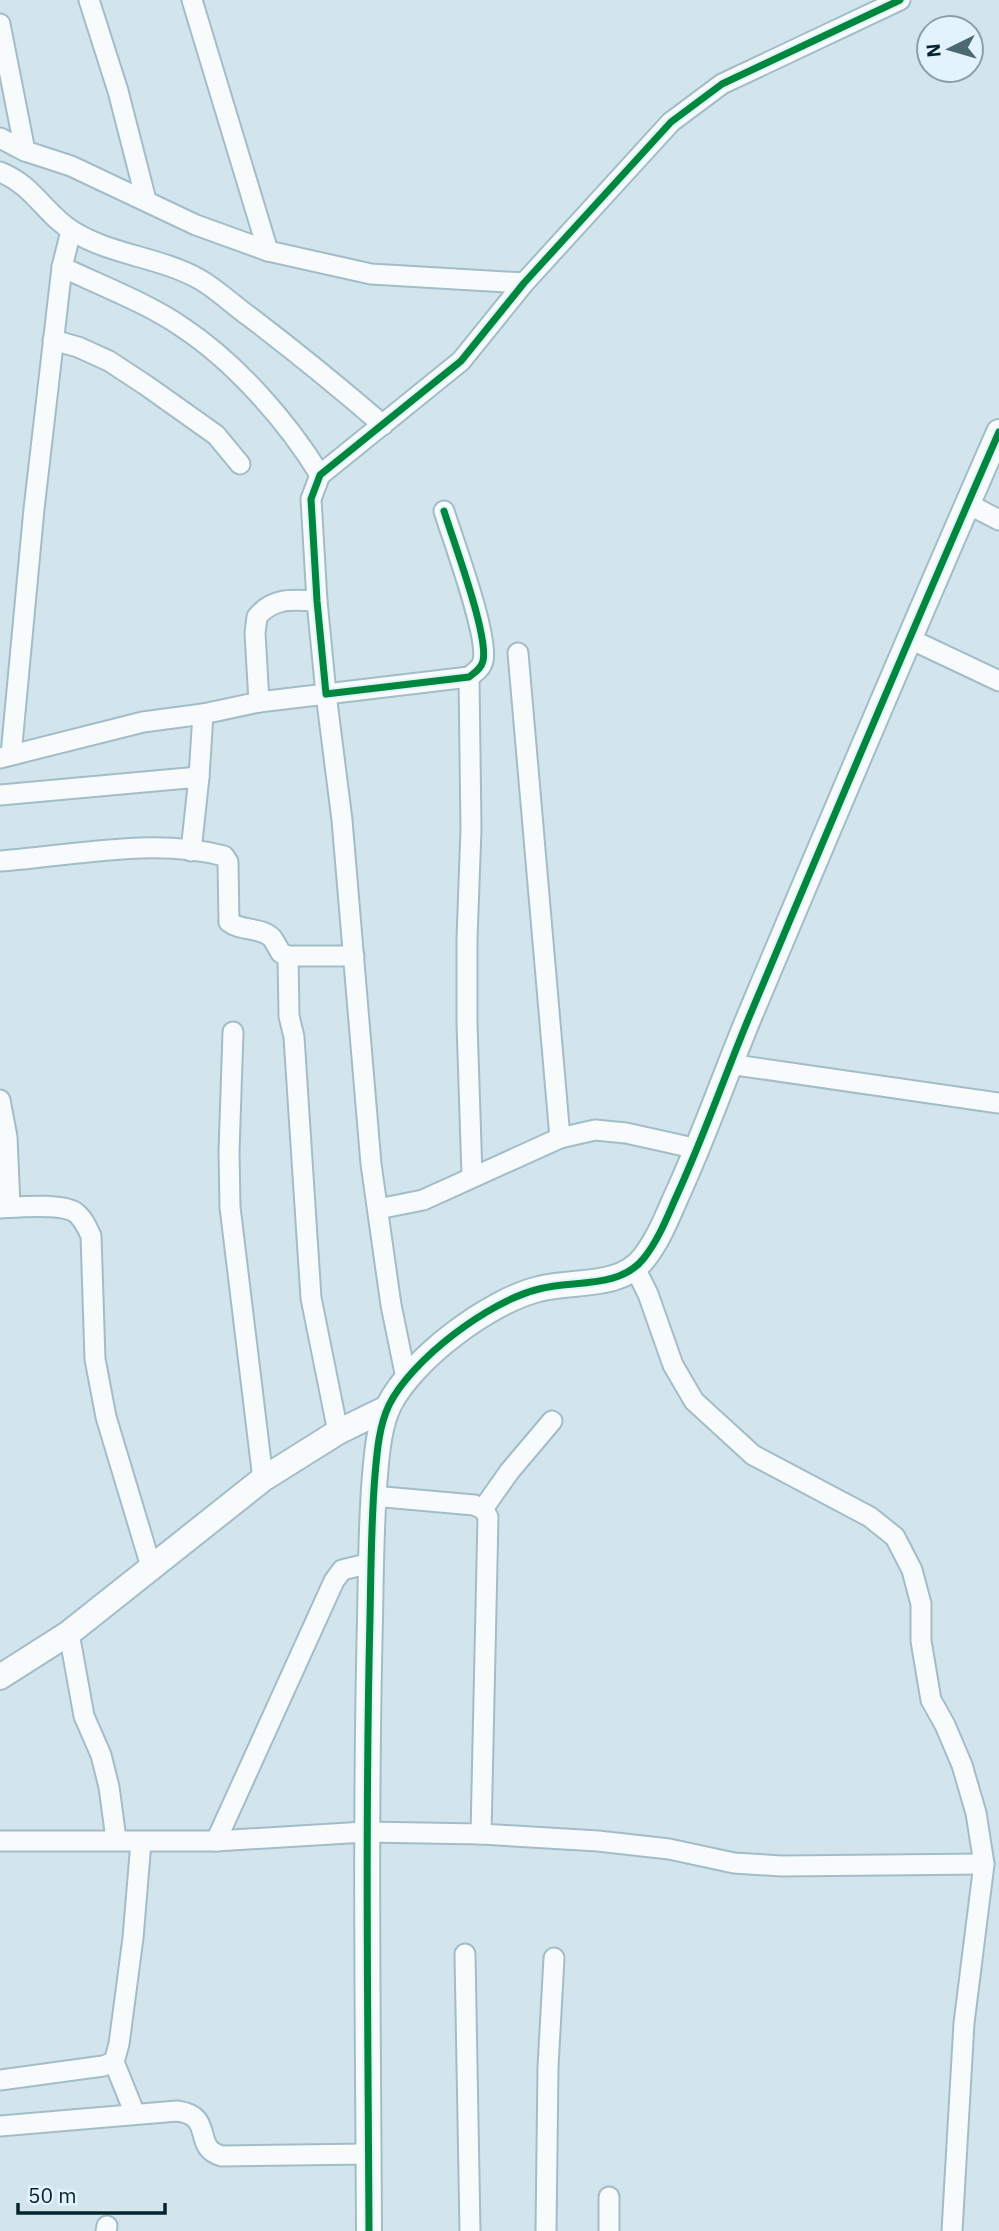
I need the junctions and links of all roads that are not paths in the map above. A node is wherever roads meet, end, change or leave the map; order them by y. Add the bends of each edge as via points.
1 (89, 0) edge
2 (192, 0) edge
3 (900, 0) edge
4 (0, 24) edge
5 (0, 138) edge
6 (25, 151) junction
7 (0, 172) edge
8 (146, 200) junction
9 (71, 231) junction
10 (268, 251) junction
11 (62, 267) junction
12 (524, 283) junction
13 (53, 340) junction
14 (383, 425) junction
15 (999, 432) edge
16 (240, 464) dead end
17 (320, 475) junction
18 (968, 504) junction
19 (444, 511) dead end
20 (999, 520) edge
21 (317, 601) junction
22 (908, 638) junction
23 (518, 653) dead end
24 (468, 677) junction
25 (999, 681) edge
26 (326, 694) junction
27 (260, 702) junction
28 (203, 714) junction
29 (6, 757) edge
30 (198, 777) junction
31 (0, 795) edge
32 (191, 851) junction
33 (0, 861) edge
34 (288, 956) junction
35 (354, 956) junction
36 (233, 1032) dead end
37 (729, 1064) junction
38 (0, 1100) edge
39 (999, 1102) edge
40 (560, 1138) junction
41 (698, 1149) junction
42 (472, 1176) junction
43 (5, 1208) edge
44 (378, 1209) junction
45 (635, 1268) junction
46 (406, 1378) junction
47 (387, 1408) junction
48 (552, 1421) dead end
49 (338, 1432) junction
50 (263, 1479) junction
51 (373, 1496) junction
52 (483, 1509) junction
53 (371, 1563) junction
54 (152, 1570) junction
55 (69, 1633) junction
56 (0, 1677) edge
57 (365, 1832) junction
58 (481, 1834) junction
59 (116, 1839) junction
60 (0, 1841) edge
61 (141, 1842) junction
62 (216, 1842) junction
63 (984, 1864) junction
64 (465, 1954) dead end
65 (554, 1958) dead end
66 (114, 2062) junction
67 (0, 2080) edge
68 (135, 2114) junction
69 (0, 2126) edge
70 (368, 2154) junction
71 (609, 2197) dead end
72 (369, 2231) edge
73 (470, 2231) edge
74 (546, 2231) edge
75 (609, 2231) edge
76 (952, 2231) edge

1 - 8 street
2 - 10 street
3 - 12 street via 722,84 671,122
4 - 6 street
5 - 6 street
6 - 8 street
7 - 9 street via 33,192
8 - 10 street via 196,225
9 - 11 street
9 - 14 street via 200,280 312,364
10 - 12 street via 371,274
11 - 13 street
11 - 17 street via 182,326 278,415
12 - 14 street via 461,361
13 - 16 street via 78,347 128,373 216,435
13 - 29 street
14 - 17 street
15 - 18 street
17 - 21 street via 311,499
18 - 20 street
18 - 22 street
19 - 24 street via 483,646 483,662
21 - 26 street
21 - 27 street via 282,600 257,617
22 - 25 street
22 - 37 street
23 - 40 street
24 - 26 street
24 - 42 street via 467,1023
26 - 27 street
26 - 35 street
27 - 28 street
28 - 29 street via 143,722
28 - 30 street
30 - 31 street
30 - 32 street
32 - 33 street via 141,849
32 - 34 street via 224,856 228,862 229,922 267,934
34 - 35 street
34 - 49 street via 311,1298
35 - 44 street
36 - 50 street via 230,1207
37 - 39 street
37 - 41 street
38 - 43 street via 7,1138
40 - 41 street via 595,1130
40 - 42 street
41 - 45 street via 659,1234
42 - 44 street via 423,1200
43 - 54 street via 74,1212 91,1236 95,1359 106,1417
44 - 46 street
45 - 46 street via 615,1277 541,1288 506,1300 477,1317
45 - 63 street via 673,1366 694,1401 753,1455 870,1517 895,1537 912,1570 921,1604 921,1641 931,1700 962,1765
46 - 47 street
47 - 49 street
47 - 51 street
48 - 52 street
49 - 50 street
50 - 54 street
51 - 52 street
51 - 53 street
52 - 58 street via 489,1526
53 - 57 street
53 - 62 street via 342,1570 334,1581
54 - 55 street
55 - 56 street
55 - 59 street via 84,1716 109,1787
57 - 58 street
57 - 62 street
57 - 70 street
58 - 63 street via 598,1841 782,1866
59 - 60 street
59 - 61 street
61 - 62 street
61 - 66 street via 133,1938
63 - 76 street via 964,2022
64 - 73 street
65 - 74 street
66 - 67 street
66 - 68 street
68 - 69 street
68 - 70 street via 190,2112 200,2121 206,2147 222,2156
70 - 72 street
71 - 75 street

